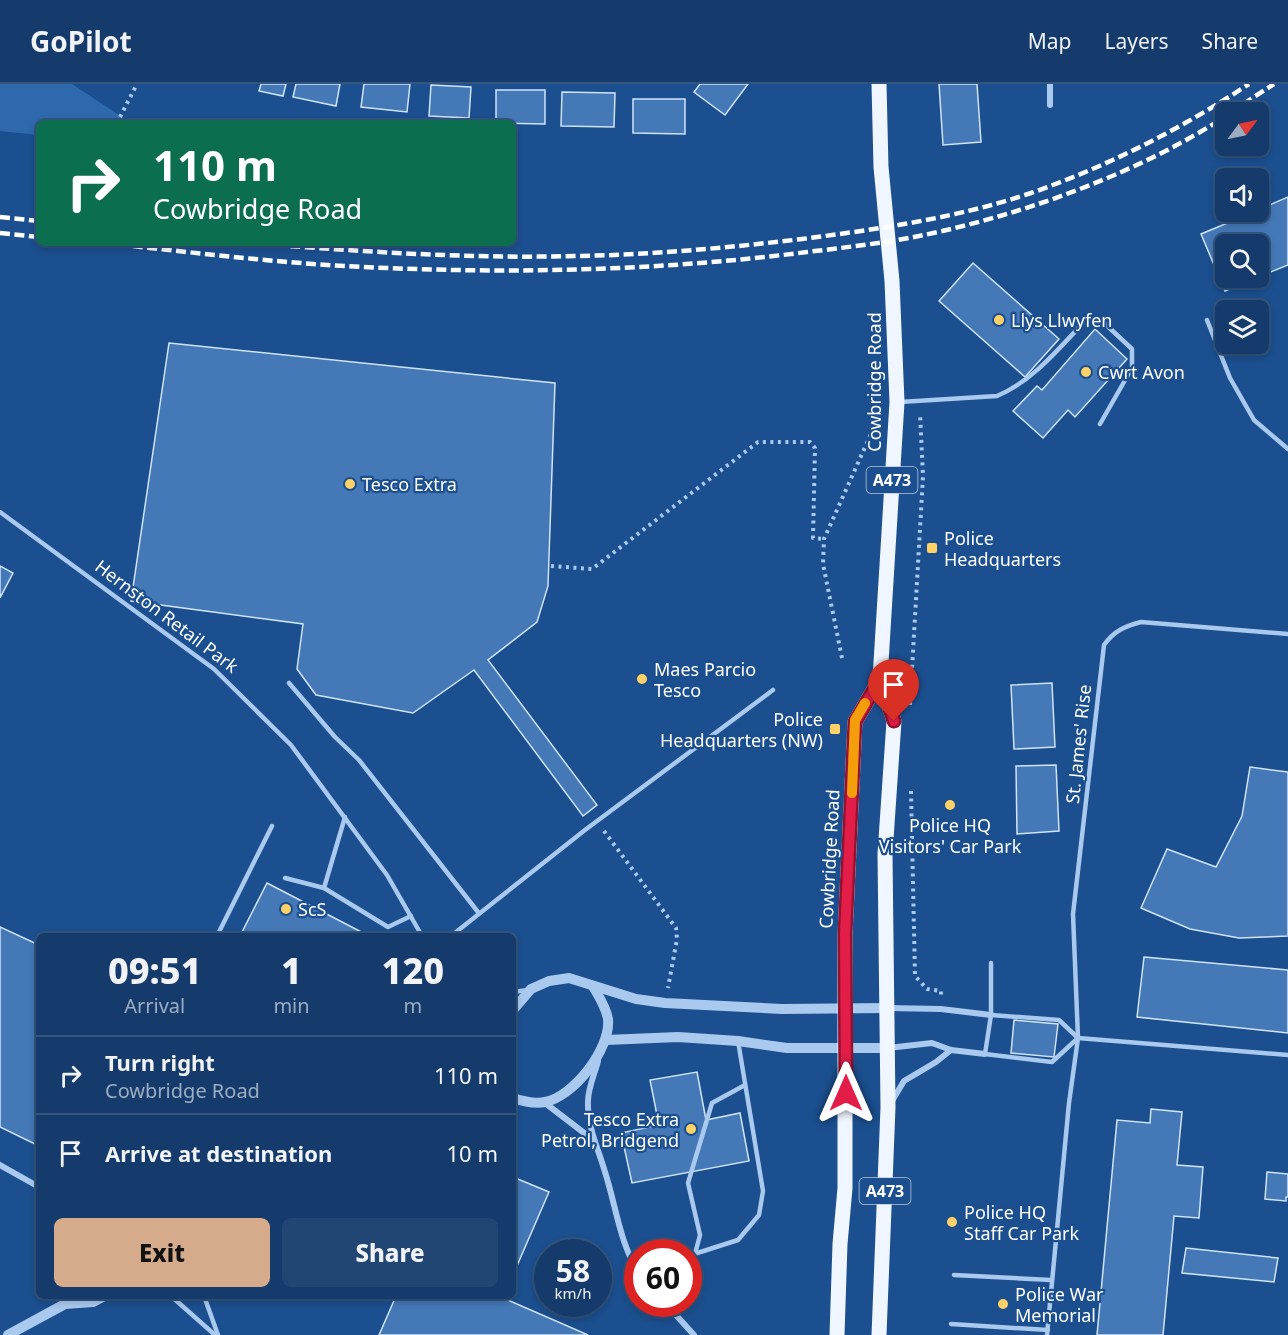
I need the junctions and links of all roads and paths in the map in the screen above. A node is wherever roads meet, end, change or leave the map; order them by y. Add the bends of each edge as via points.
1 (137, 84) edge
2 (879, 84) edge
3 (1050, 84) edge
4 (1050, 105) dead end
5 (120, 117) dead end
6 (1207, 321) dead end
7 (876, 392) dead end
8 (897, 402) junction
9 (1100, 424) dead end
10 (1288, 449) edge
11 (0, 512) edge
12 (824, 539) junction
13 (550, 566) dead end
14 (1288, 634) edge
15 (843, 658) dead end
16 (880, 679) junction
17 (289, 684) dead end
18 (773, 690) dead end
19 (345, 817) junction
20 (597, 821) junction
21 (272, 826) dead end
22 (285, 878) dead end
23 (324, 888) junction
24 (478, 912) junction
25 (411, 916) junction
26 (218, 933) edge
27 (420, 933) edge
28 (454, 933) edge
29 (991, 963) dead end
30 (593, 986) junction
31 (531, 989) junction
32 (516, 992) edge
33 (665, 1003) junction
34 (516, 1006) edge
35 (846, 1008) junction
36 (887, 1008) junction
37 (991, 1015) junction
38 (1078, 1038) junction
39 (606, 1040) junction
40 (738, 1041) junction
41 (846, 1048) junction
42 (888, 1048) junction
43 (951, 1050) junction
44 (600, 1054) junction
45 (985, 1054) junction
46 (1288, 1055) edge
47 (745, 1085) junction
48 (516, 1100) edge
49 (545, 1102) junction
50 (888, 1107) junction
51 (592, 1138) junction
52 (0, 1165) edge
53 (36, 1184) edge
54 (699, 1239) edge
55 (624, 1245) edge
56 (702, 1252) edge
57 (954, 1275) dead end
58 (1052, 1280) junction
59 (98, 1299) edge
60 (174, 1299) edge
61 (205, 1299) edge
62 (68, 1300) edge
63 (678, 1317) edge
64 (951, 1324) dead end
65 (1047, 1333) edge
66 (8, 1335) edge
67 (216, 1335) edge
68 (694, 1335) edge
69 (837, 1335) edge
70 (879, 1335) edge

1 - 5 path
2 - 8 main road, Cowbridge Road / A473
3 - 4 street
6 - 10 lane via 1230,378 1254,420
7 - 12 path via 870,436
8 - 9 lane via 998,396 1036,371 1085,321 1102,321 1132,350 1132,368
8 - 16 main road, Cowbridge Road / A473
11 - 19 lane, Hernston Retail Park via 214,669 291,745
12 - 13 path via 813,538 815,448 810,442 758,442 592,569
12 - 15 path via 824,564
14 - 38 lane, St. James' Rise via 1141,622 1124,627 1104,645 1073,914
16 - 35 main road, Cowbridge Road / A473 via 855,722 845,934
16 - 36 main road, Cowbridge Road / A473 via 894,721 885,854
17 - 24 lane via 358,760
18 - 20 lane
19 - 23 lane
19 - 25 lane, Hernston Retail Park
20 - 24 lane
20 - 33 path via 676,928
21 - 26 lane
22 - 23 lane
23 - 25 lane via 388,927
24 - 28 lane
25 - 27 lane, Hernston Retail Park
29 - 37 lane
30 - 31 street via 569,978
30 - 33 street
30 - 39 street via 608,1021
31 - 32 lane
31 - 34 street
33 - 35 street
35 - 36 street
35 - 41 main road, Cowbridge Road / A473
36 - 37 street
36 - 42 main road, Cowbridge Road / A473
37 - 38 lane via 1059,1020
37 - 45 lane
38 - 45 lane via 1052,1062
38 - 46 lane
38 - 58 lane, St. James' Rise
39 - 40 street via 678,1037
39 - 44 street
40 - 41 street via 787,1048
40 - 47 lane
41 - 42 street
41 - 69 main road, Cowbridge Road / A473 via 845,1188
42 - 43 street via 932,1043
42 - 50 main road, Cowbridge Road / A473
43 - 45 street
43 - 50 street via 904,1081
44 - 49 street via 568,1091
44 - 51 street via 588,1100
47 - 54 lane via 712,1103 688,1183
47 - 56 lane via 764,1191 759,1215 738,1240
48 - 49 street
49 - 51 street
50 - 70 main road, Cowbridge Road / A473
51 - 55 street
52 - 53 street
57 - 58 lane
58 - 65 lane, St. James' Rise
59 - 62 street
60 - 67 lane
61 - 67 lane
62 - 66 street
63 - 68 street
64 - 65 lane

